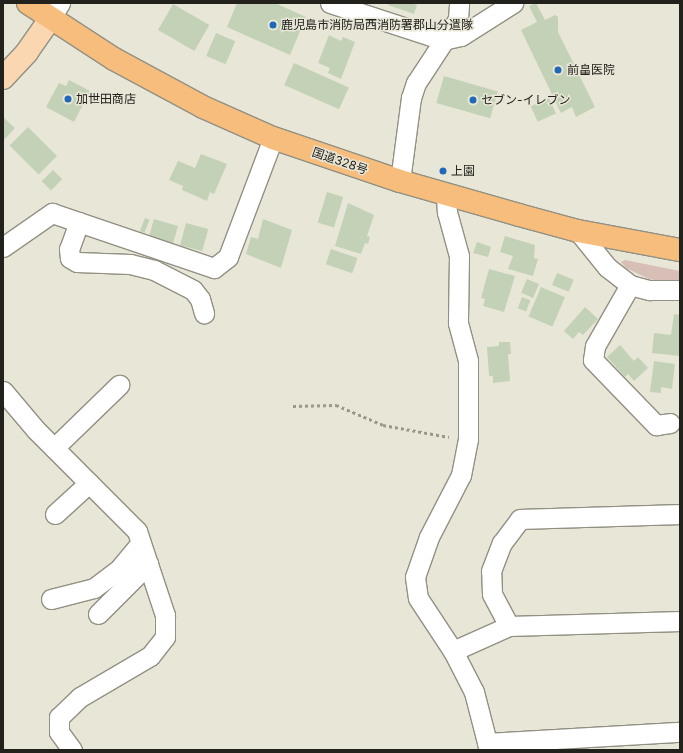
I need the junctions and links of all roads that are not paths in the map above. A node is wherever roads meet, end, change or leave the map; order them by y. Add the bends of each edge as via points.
1 (28, 3) edge
2 (330, 3) edge
3 (459, 3) edge
4 (513, 3) edge
5 (55, 11) edge
6 (443, 40) junction
7 (3, 78) edge
8 (273, 138) junction
9 (400, 181) junction
10 (446, 195) junction
11 (79, 222) junction
12 (578, 231) junction
13 (3, 247) edge
14 (680, 250) edge
15 (630, 285) junction
16 (680, 290) edge
17 (204, 313) dead end
18 (118, 385) dead end
19 (3, 391) edge
20 (670, 423) dead end
21 (54, 448) junction
22 (89, 483) junction
23 (54, 514) dead end
24 (680, 514) edge
25 (141, 543) junction
26 (148, 564) junction
27 (51, 599) dead end
28 (98, 614) dead end
29 (680, 621) edge
30 (509, 626) junction
31 (453, 650) junction
32 (680, 732) edge
33 (488, 747) edge
34 (72, 750) edge

1 - 5 highway, 国道328号
2 - 6 street
3 - 6 street via 458,19
4 - 6 street via 461,36
5 - 7 main road via 27,52
5 - 8 highway, 国道328号 via 114,59 203,107
6 - 9 street via 416,84 411,98
8 - 9 highway, 国道328号
8 - 11 street via 228,257 214,268
9 - 10 highway, 国道328号
10 - 12 highway, 国道328号
10 - 31 street via 447,212 459,256 458,323 468,361 468,439 461,475 429,537 415,577 418,598
11 - 13 street via 52,213
11 - 17 street via 69,250 70,258 77,262 130,264 154,270 193,290 200,299
12 - 14 highway, 国道328号
12 - 15 street via 607,268
15 - 16 street via 649,290
15 - 20 street via 595,346 594,360 656,425
18 - 21 street
19 - 21 street
21 - 22 street
22 - 23 street
22 - 25 street via 137,531
24 - 30 street via 520,519 502,543 492,571 492,594
25 - 26 street
25 - 27 street via 119,569 94,588
26 - 28 street
26 - 34 street via 166,615 165,637 150,656 80,697 59,717 59,732
29 - 30 street
30 - 31 street
31 - 33 street via 474,692
32 - 33 street

